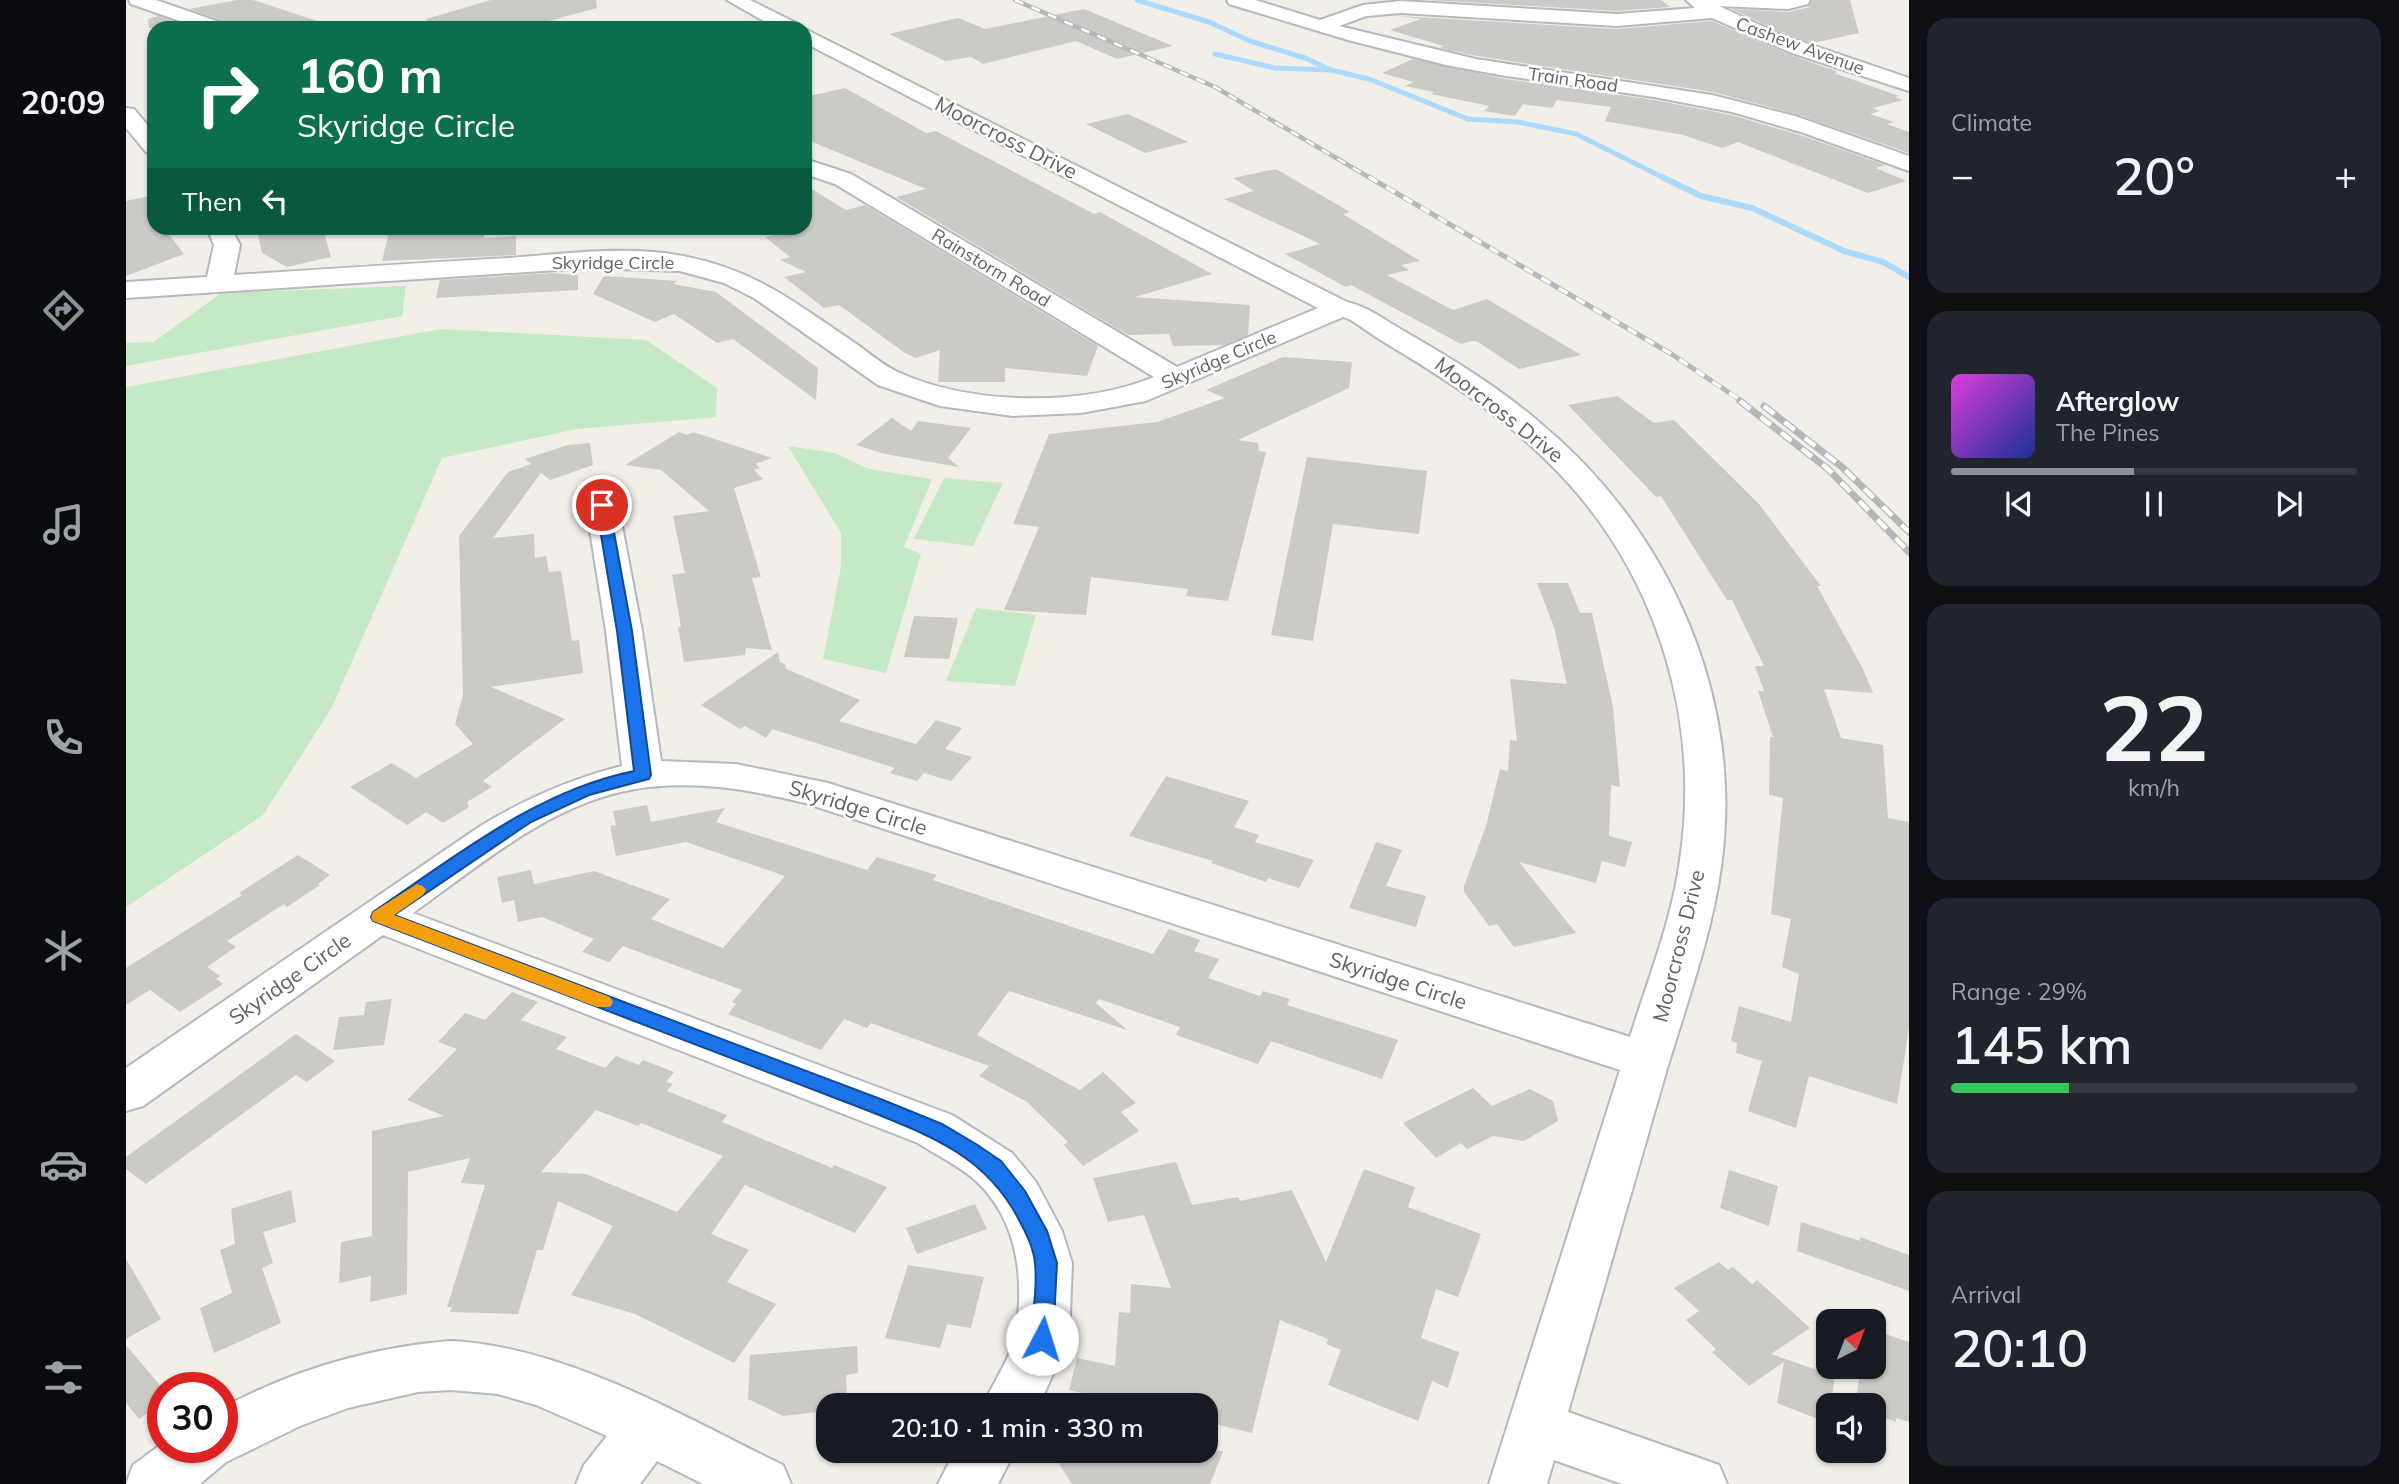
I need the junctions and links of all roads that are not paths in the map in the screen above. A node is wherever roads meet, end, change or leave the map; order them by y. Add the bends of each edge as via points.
1 (137, 0) edge
2 (736, 0) edge
3 (1236, 0) edge
4 (1695, 0) edge
5 (1801, 0) edge
6 (126, 2) edge
7 (1712, 6) edge
8 (198, 21) edge
9 (777, 21) edge
10 (1320, 26) junction
11 (812, 39) edge
12 (1909, 85) edge
13 (126, 114) edge
14 (147, 139) edge
15 (1909, 164) edge
16 (812, 168) edge
17 (222, 235) edge
18 (219, 283) junction
19 (126, 289) edge
20 (1340, 309) junction
21 (1174, 378) junction
22 (602, 505) dead end
23 (643, 775) junction
24 (380, 917) junction
25 (1648, 1061) junction
26 (126, 1093) edge
27 (1017, 1393) edge
28 (648, 1427) junction
29 (1536, 1427) junction
30 (238, 1428) edge
31 (182, 1463) edge
32 (979, 1463) edge
33 (153, 1484) edge
34 (605, 1484) edge
35 (762, 1484) edge
36 (967, 1484) edge
37 (1518, 1484) edge
38 (1698, 1484) edge

1 - 6 street
1 - 8 street
2 - 9 street
3 - 10 street, Train Road
4 - 7 street, Cashew Avenue
5 - 7 street
7 - 10 street via 1617,20 1401,7 1363,11
7 - 12 street, Cashew Avenue via 1763,34
10 - 15 street, Train Road via 1476,65 1712,101 1787,120
11 - 20 street, Moorcross Drive
13 - 14 street
16 - 21 street, Rainstorm Road via 843,179
17 - 18 street via 227,245
18 - 19 street, Skyridge Circle
18 - 21 street, Skyridge Circle via 589,260 657,260 697,266 749,284 888,379 940,397 1013,407 1081,404 1136,395
20 - 21 street, Skyridge Circle
20 - 25 street, Moorcross Drive via 1357,311 1459,374 1570,466 1631,545 1677,631 1700,724 1703,845 1693,905
22 - 23 street
23 - 24 street, Skyridge Circle via 605,783 536,813
23 - 25 street, Skyridge Circle via 731,776 814,792
24 - 26 street, Skyridge Circle
24 - 27 street via 935,1129 994,1167 1018,1197 1046,1263 1042,1339
25 - 29 street, Moorcross Drive
28 - 30 street via 542,1381 468,1367 422,1368 352,1381
28 - 34 street
28 - 35 street
29 - 37 street, Moorcross Drive
29 - 38 street
31 - 33 street
32 - 36 street

